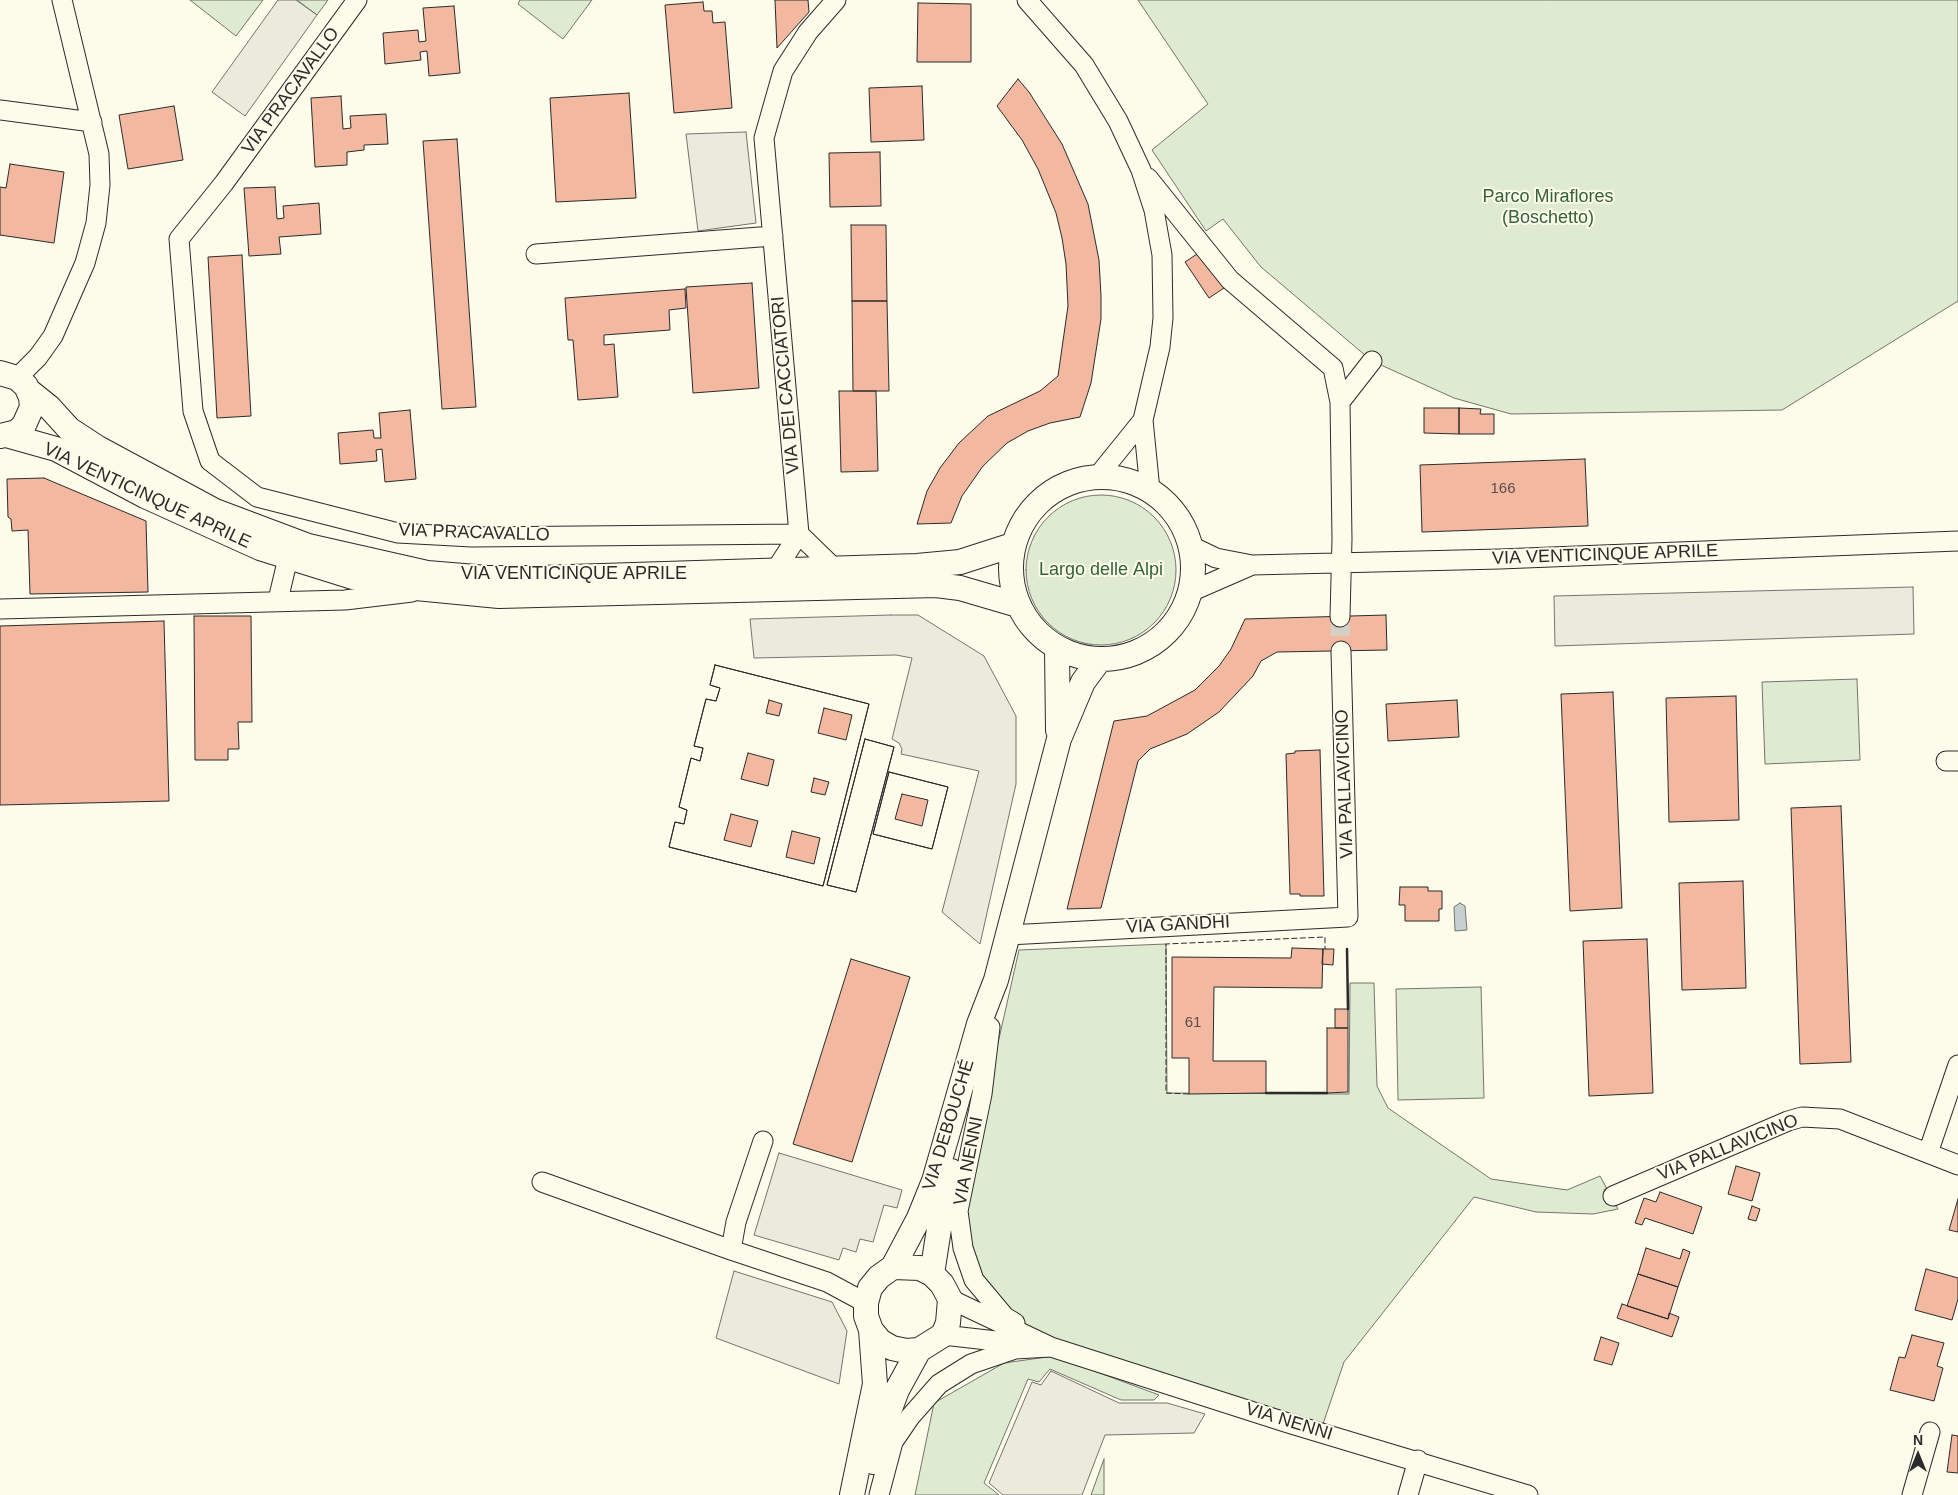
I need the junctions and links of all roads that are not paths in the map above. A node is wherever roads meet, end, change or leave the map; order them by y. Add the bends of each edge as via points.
1 (62, 0) edge
2 (357, 0) edge
3 (836, 0) edge
4 (1026, 0) edge
5 (0, 110) edge
6 (92, 122) junction
7 (1141, 170) junction
8 (773, 236) junction
9 (536, 254) dead end
10 (1372, 360) dead end
11 (15, 381) edge
12 (1340, 402) junction
13 (1143, 420) junction
14 (2, 436) edge
15 (1097, 477) junction
16 (1150, 490) junction
17 (800, 534) junction
18 (1958, 541) edge
19 (1013, 545) junction
20 (1190, 545) junction
21 (288, 558) junction
22 (1341, 563) junction
23 (1252, 565) junction
24 (835, 569) junction
25 (775, 571) junction
26 (428, 590) junction
27 (1190, 592) junction
28 (278, 600) junction
29 (1018, 605) junction
30 (0, 609) edge
31 (1340, 617) tunnel mouth
32 (1057, 649) junction
33 (1341, 651) tunnel mouth
34 (1100, 660) junction
35 (1058, 739) junction
36 (1348, 917) joint
37 (1008, 935) junction
38 (996, 980) junction
39 (990, 1026) junction
40 (1958, 1064) edge
41 (763, 1141) dead end
42 (1928, 1153) junction
43 (1958, 1164) edge
44 (542, 1182) dead end
45 (1613, 1196) dead end
46 (731, 1250) junction
47 (893, 1268) junction
48 (932, 1274) junction
49 (870, 1293) junction
50 (950, 1299) junction
51 (871, 1330) junction
52 (943, 1335) junction
53 (1051, 1347) junction
54 (919, 1350) junction
55 (1930, 1432) dead end
56 (1418, 1460) junction
57 (852, 1495) edge
58 (866, 1495) edge
59 (879, 1495) edge
60 (1408, 1495) edge
61 (1528, 1495) edge
62 (1912, 1495) edge

1 - 6 street
2 - 17 street, VIA PRACAVALLO via 224,183 179,239 194,411 210,461 257,497 398,533 472,537
3 - 8 street, VIA DEI CACCIATORI via 808,32 783,71 773,101 764,138
4 - 7 street via 1084,65 1118,121
5 - 6 street
6 - 11 street via 99,154 100,185 96,223 85,263 53,336
7 - 12 street via 1230,280 1334,368
7 - 13 street via 1154,210 1162,255 1163,318 1160,347
8 - 9 street
8 - 17 street, VIA DEI CACCIATORI
10 - 12 street
11 - 14 main road via 32,407 30,417 17,432
11 - 25 main road, VIA VENTICINQUE APRILE via 49,407 69,429 178,492 215,511 286,539 342,555 427,573 488,578
12 - 22 street
13 - 15 street
13 - 16 street
14 - 21 main road, VIA VENTICINQUE APRILE via 56,449 229,536
15 - 16 main road via 1125,480
15 - 19 main road via 1068,483 1042,498 1023,521
16 - 20 main road via 1173,510
17 - 24 street
17 - 25 street
18 - 22 street, VIA VENTICINQUE APRILE
19 - 24 main road, VIA VENTICINQUE APRILE via 960,562
19 - 29 main road via 1010,578
20 - 23 street, VIA VENTICINQUE APRILE via 1216,558
20 - 27 main road via 1193,566
21 - 26 main road, VIA VENTICINQUE APRILE via 353,577
21 - 28 street
22 - 23 street, VIA VENTICINQUE APRILE
22 - 31 street
23 - 27 street, VIA VENTICINQUE APRILE
24 - 25 main road, VIA VENTICINQUE APRILE
26 - 28 street, VIA VENTICINQUE APRILE via 345,600
26 - 29 main road, VIA VENTICINQUE APRILE via 499,596 936,585 960,588
27 - 34 main road via 1176,621 1155,642 1129,655
28 - 30 street, VIA VENTICINQUE APRILE
29 - 32 main road via 1031,626
32 - 34 main road via 1070,656
32 - 35 main road, VIA DEBOUCHÉ
33 - 36 street, VIA PALLAVICINO
34 - 35 main road, VIA DEBOUCHÉ via 1083,682
35 - 37 main road, VIA DEBOUCHÉ
36 - 37 street, VIA GANDHI
37 - 38 main road, VIA DEBOUCHÉ
38 - 39 main road, VIA DEBOUCHÉ
38 - 47 main road, VIA DEBOUCHÉ via 979,1024 934,1181
39 - 48 main road, VIA DEBOUCHÉ via 945,1190
39 - 53 street, VIA NENNI via 982,1094 958,1211 963,1248 974,1280 1005,1316
40 - 42 street
41 - 46 street via 736,1222
42 - 43 street, VIA PALLAVICINO
42 - 45 street, VIA PALLAVICINO via 1840,1119 1802,1117 1788,1120
44 - 46 street
46 - 49 street
47 - 48 main road via 920,1268
47 - 49 main road, VIA DEBOUCHÉ
48 - 50 main road
49 - 51 main road via 866,1316
50 - 52 main road via 948,1323
50 - 53 street, VIA NENNI
51 - 54 main road via 892,1348
51 - 57 main road via 875,1384
52 - 53 street, VIA NENNI
52 - 54 main road
53 - 56 street, VIA NENNI via 1288,1423
53 - 59 street, VIA NENNI via 1015,1349 971,1364 939,1384 893,1442
54 - 58 main road via 897,1390 881,1433
55 - 62 street
56 - 60 street
56 - 61 street, VIA NENNI

